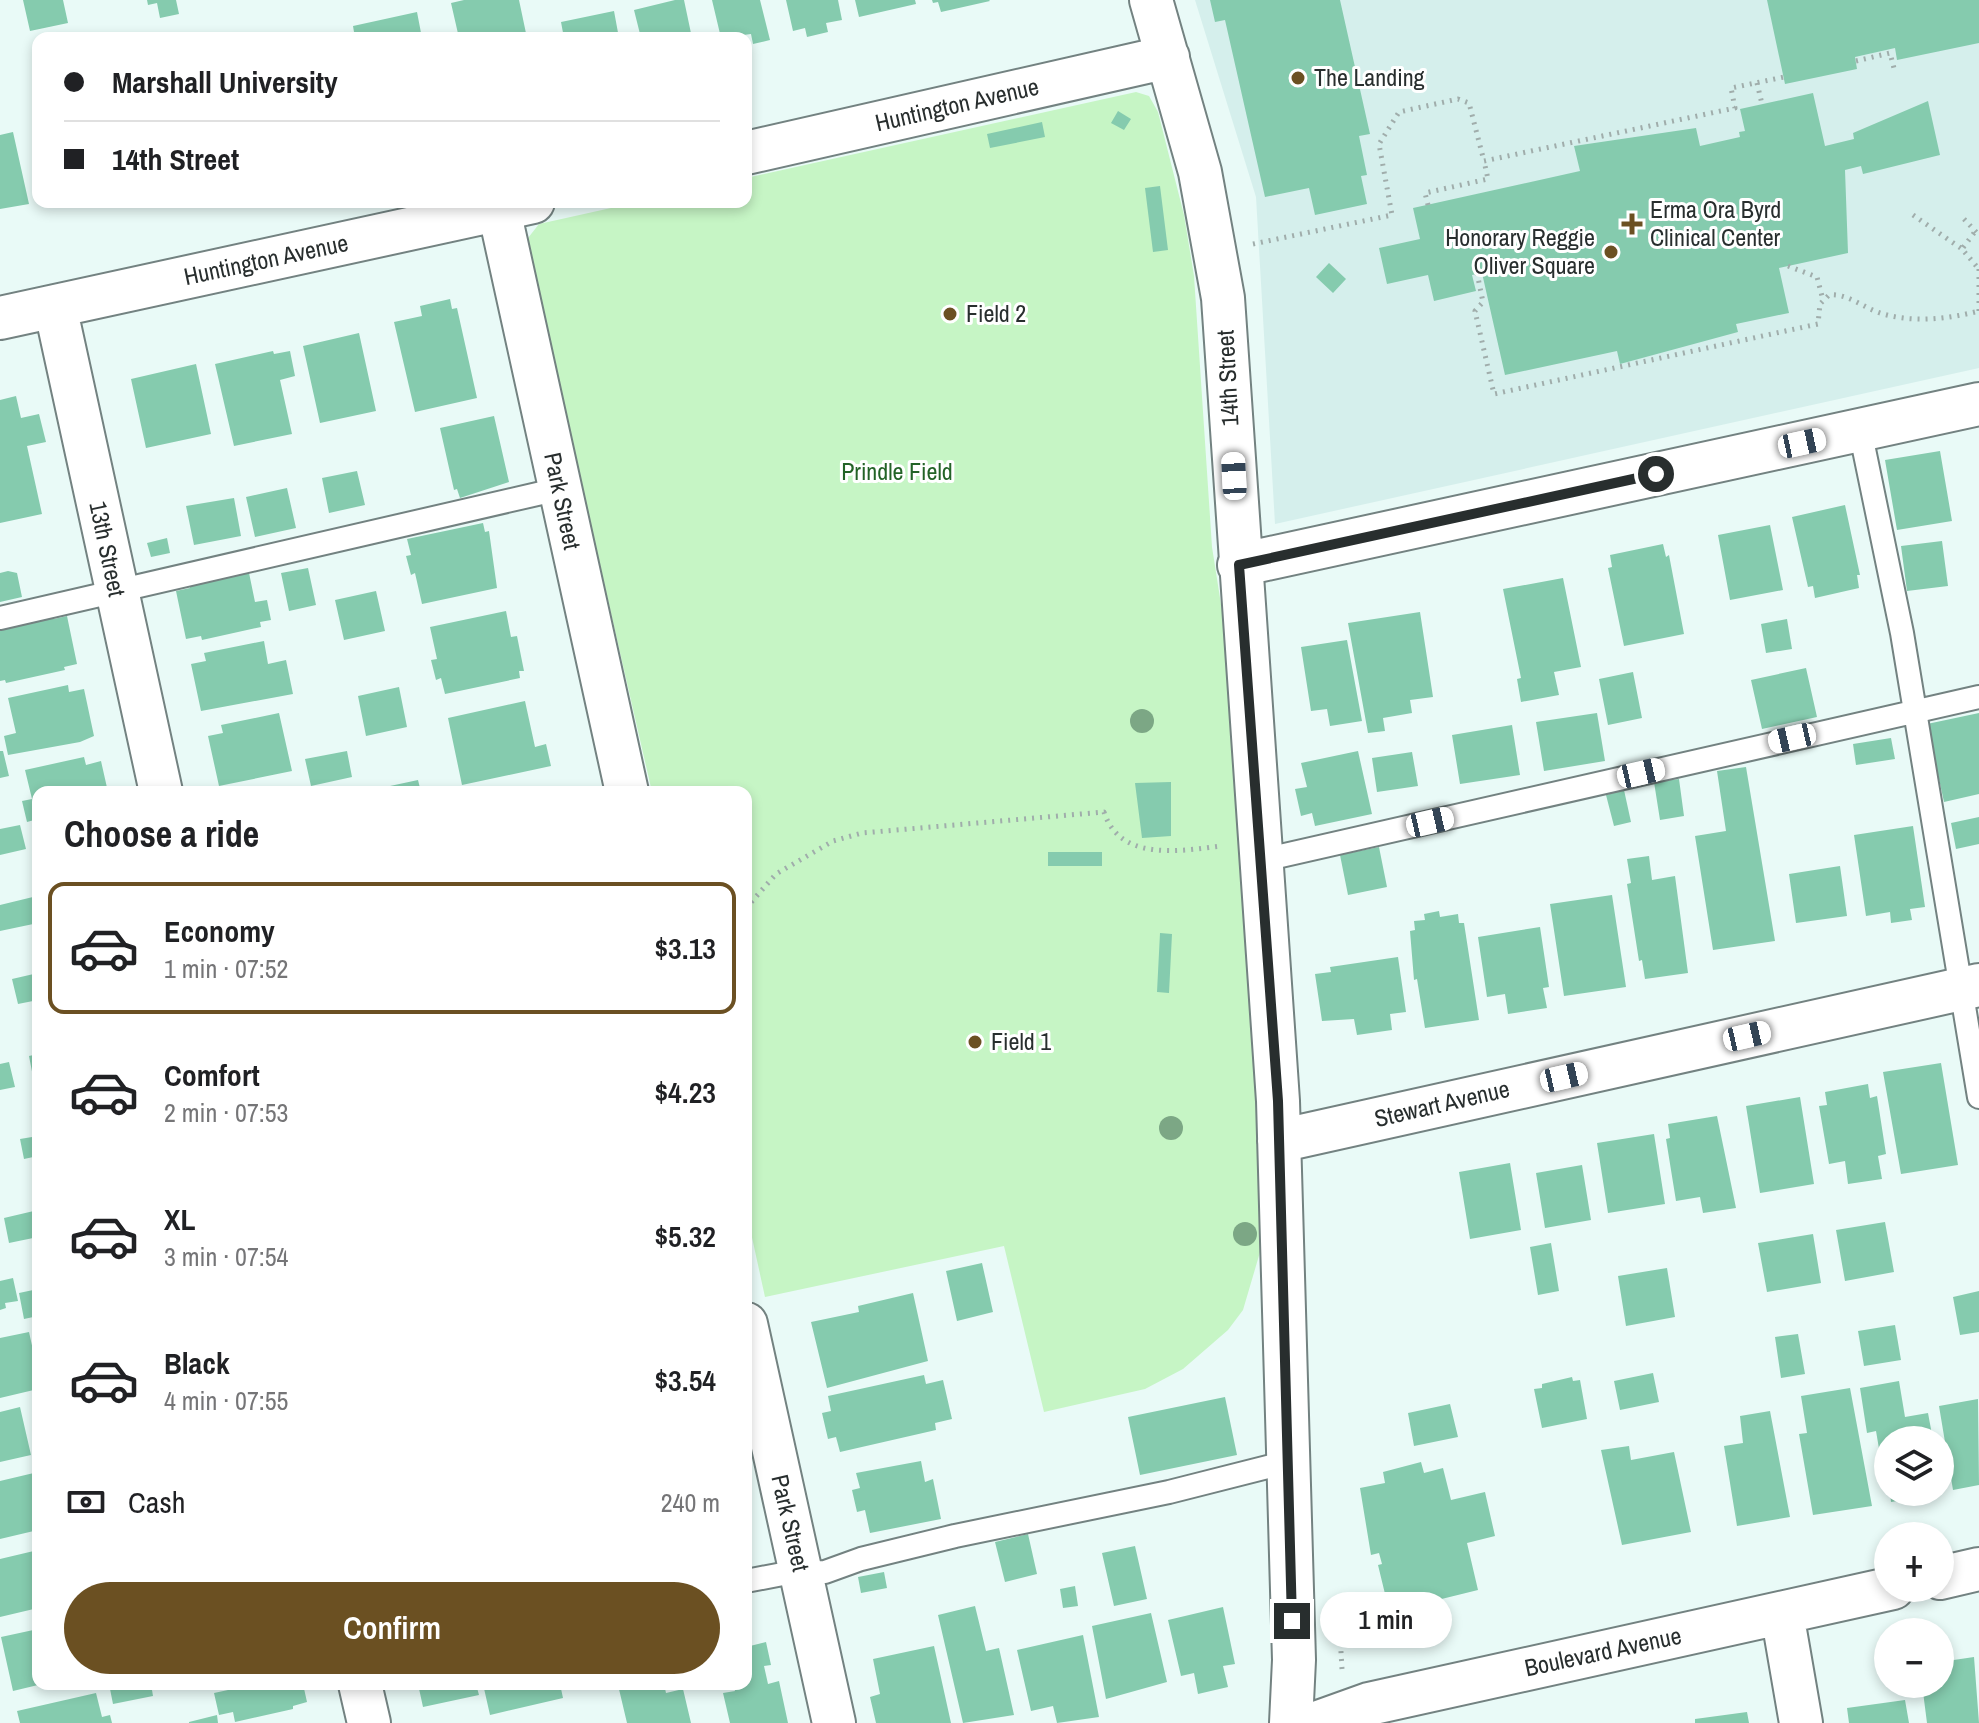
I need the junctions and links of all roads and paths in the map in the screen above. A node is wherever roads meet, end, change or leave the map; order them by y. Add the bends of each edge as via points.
1 (1151, 0) edge
2 (1168, 57) junction
3 (1856, 61) dead end
4 (1895, 72) dead end
5 (1784, 77) dead end
6 (1757, 83) junction
7 (1762, 104) dead end
8 (752, 152) edge
9 (1484, 161) junction
10 (1428, 205) dead end
11 (507, 208) edge
12 (516, 208) edge
13 (1913, 215) dead end
14 (1964, 219) dead end
15 (1976, 234) edge
16 (1250, 244) dead end
17 (1962, 249) junction
18 (1788, 266) dead end
19 (1978, 267) edge
20 (1477, 273) dead end
21 (1823, 300) junction
22 (55, 306) junction
23 (1979, 311) edge
24 (0, 318) edge
25 (1979, 404) edge
26 (1860, 430) junction
27 (559, 489) junction
28 (1239, 565) junction
29 (116, 592) junction
30 (0, 618) edge
31 (1979, 697) edge
32 (1913, 711) junction
33 (160, 786) edge
34 (626, 786) edge
35 (1222, 846) dead end
36 (1263, 860) junction
37 (752, 901) edge
38 (1970, 987) edge
39 (1979, 1097) edge
40 (1279, 1141) junction
41 (752, 1351) edge
42 (1287, 1462) junction
43 (1979, 1569) edge
44 (802, 1574) junction
45 (1954, 1575) edge
46 (752, 1580) edge
47 (1874, 1592) edge
48 (1378, 1608) dead end
49 (1782, 1613) junction
50 (1342, 1669) dead end
51 (361, 1690) edge
52 (369, 1723) edge
53 (834, 1723) edge
54 (1291, 1723) edge
55 (1316, 1723) edge
56 (1801, 1723) edge

1 - 2 street, 14th Street
2 - 8 street, Huntington Avenue
2 - 28 street, 14th Street via 1200,172 1223,298
3 - 4 path via 1890,53
5 - 6 path
6 - 7 path
6 - 9 path via 1731,88 1735,108
9 - 10 path via 1488,179 1425,193
9 - 16 path via 1469,103 1458,99 1399,112 1379,144 1392,215
11 - 22 street, Huntington Avenue
12 - 27 street, Park Street
13 - 17 path
14 - 15 path
15 - 17 path
17 - 19 path
18 - 21 path via 1817,277
19 - 23 path
20 - 21 path via 1483,302 1475,311 1494,394 1818,324
21 - 23 path via 1843,296 1883,314 1911,319
22 - 24 street, Huntington Avenue
22 - 29 street, 13th Street
25 - 26 street
26 - 28 street
26 - 32 lane
27 - 29 lane
27 - 34 street, Park Street
28 - 36 street, 14th Street
29 - 30 lane
29 - 33 street, 13th Street
31 - 32 lane
32 - 36 lane
32 - 38 lane
35 - 37 path via 1163,852 1139,847 1115,835 1104,812 862,833 833,841 776,874
36 - 40 street, 14th Street
38 - 39 lane
38 - 40 street, Stewart Avenue
40 - 42 street, 14th Street
41 - 44 street, Park Street
42 - 44 lane
42 - 54 street, 14th Street
43 - 45 street
44 - 46 lane
44 - 53 street, Park Street
47 - 49 street, Boulevard Avenue
48 - 50 path via 1339,1618
49 - 55 street, Boulevard Avenue via 1369,1704
49 - 56 street
51 - 52 street

